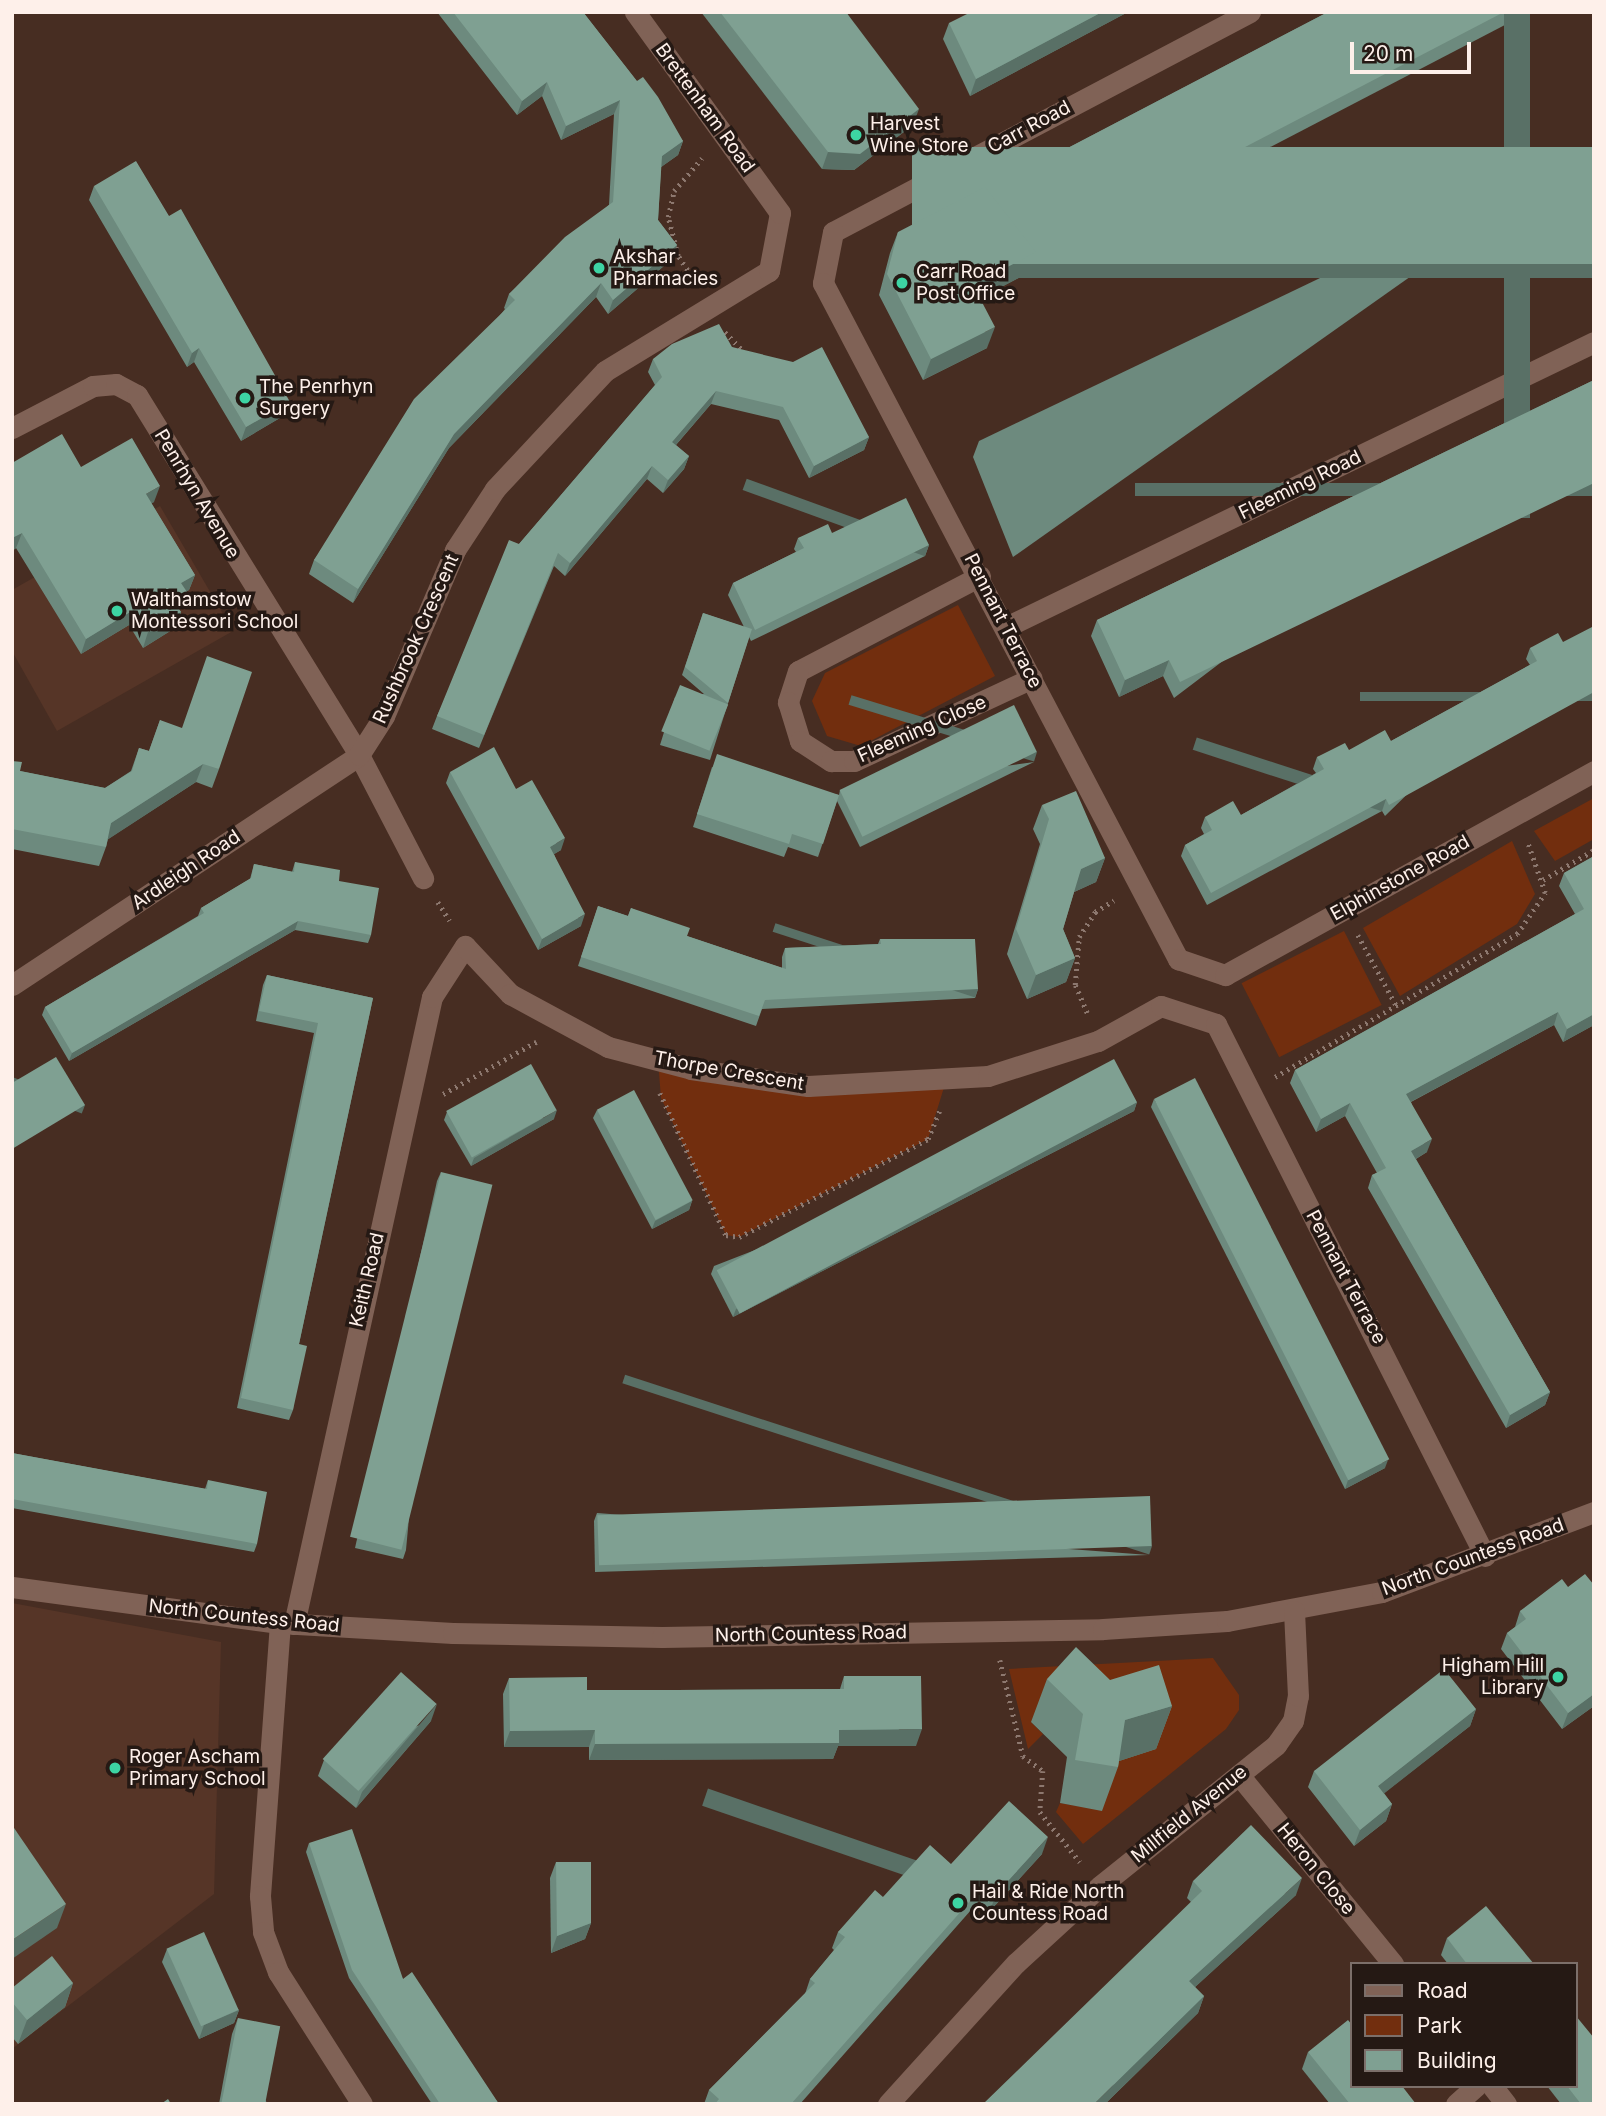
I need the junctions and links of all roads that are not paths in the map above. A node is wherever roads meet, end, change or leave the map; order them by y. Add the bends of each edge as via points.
1 (635, 12) edge
2 (1250, 12) edge
3 (774, 246) joint
4 (827, 257) joint
5 (1594, 342) edge
6 (12, 428) edge
7 (981, 576) junction
8 (1006, 627) junction
9 (1032, 678) junction
10 (359, 755) junction
11 (1594, 771) edge
12 (423, 878) road end
13 (465, 946) joint
14 (1205, 968) joint
15 (12, 985) edge
16 (1189, 1015) joint
17 (1594, 1512) edge
18 (1485, 1556) junction
19 (12, 1587) edge
20 (1294, 1611) junction
21 (287, 1624) junction
22 (1239, 1775) junction
23 (1391, 1962) edge
24 (1474, 2088) edge
25 (1494, 2088) edge
26 (362, 2104) edge
27 (888, 2104) edge
28 (1456, 2104) edge
29 (1506, 2104) edge

1 - 3 street, Brettenham Road via 729,134 780,213
2 - 4 street, Carr Road via 833,232
3 - 10 street, Rushbrook Crescent via 769,271 605,370 495,489 455,550 384,716
4 - 7 street, Pennant Terrace via 823,283
5 - 8 street, Fleeming Road
6 - 10 street, Penrhyn Avenue via 93,386 116,384 137,395
7 - 8 street, Pennant Terrace
7 - 9 street, Fleeming Close via 799,671 788,702 800,741 831,761 854,761
8 - 9 street, Pennant Terrace
9 - 14 street, Pennant Terrace via 1178,958
10 - 12 street
10 - 15 street, Ardleigh Road
11 - 14 street, Elphinstone Road via 1225,975
13 - 16 street, Thorpe Crescent via 510,994 608,1046 658,1060 808,1086 946,1081 1041,1062 1098,1041 1161,1006
13 - 21 street, Keith Road via 439,979
16 - 18 street, Pennant Terrace via 1216,1024
17 - 18 street, North Countess Road
18 - 20 street, North Countess Road via 1381,1592
19 - 21 street, North Countess Road
20 - 21 street, North Countess Road via 1103,1629 662,1637
20 - 22 street, Millfield Avenue via 1300,1679 1293,1721 1276,1745
21 - 26 street, Keith Road via 260,1883 263,1932 278,1972
22 - 23 street, Heron Close
22 - 27 street, Millfield Avenue via 1100,1886 1017,1963
24 - 28 street
25 - 29 street

